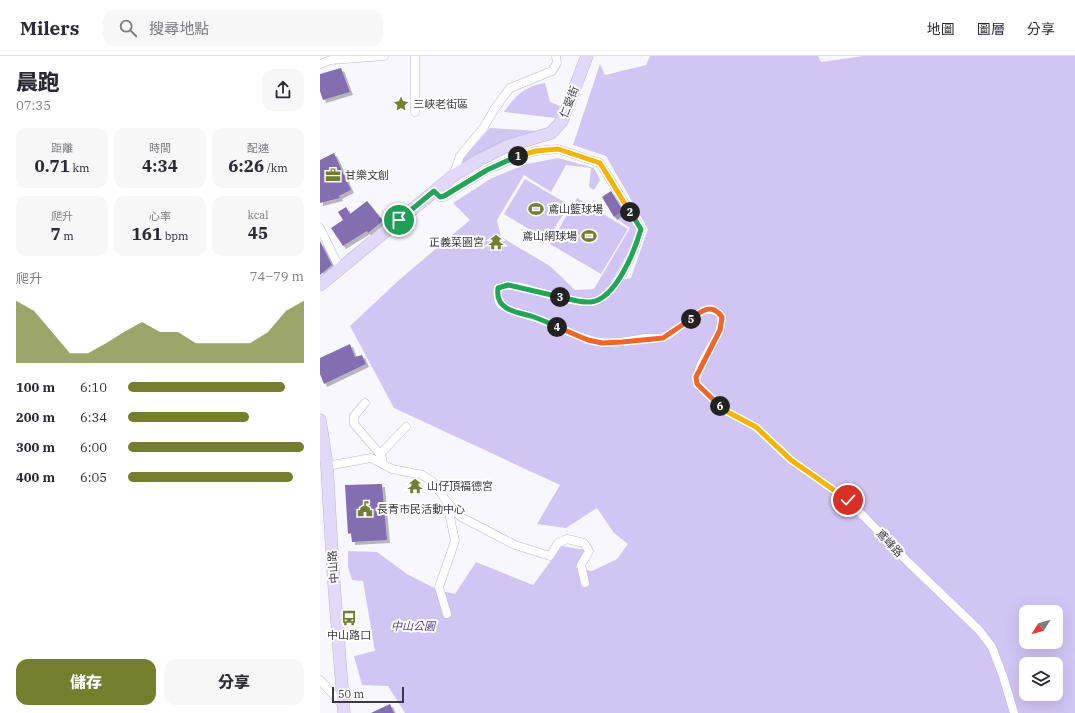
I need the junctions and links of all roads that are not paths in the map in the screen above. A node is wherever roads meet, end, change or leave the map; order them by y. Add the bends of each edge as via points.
1 (384, 56) edge
2 (415, 56) edge
3 (556, 56) edge
4 (586, 56) edge
5 (320, 64) edge
6 (415, 112) dead end
7 (453, 176) junction
8 (434, 191) junction
9 (320, 228) edge
10 (340, 269) junction
11 (320, 285) edge
12 (365, 403) dead end
13 (320, 420) edge
14 (406, 427) dead end
15 (380, 454) junction
16 (383, 463) junction
17 (327, 466) junction
18 (447, 502) junction
19 (585, 584) dead end
20 (447, 614) dead end
21 (320, 680) edge
22 (346, 710) edge
23 (1014, 713) edge

1 - 5 street via 331,60
2 - 6 street
3 - 7 street via 552,70 510,88 484,127 460,156
4 - 7 street, 仁愛街 via 562,121 551,133 507,146
7 - 8 street, 仁愛街
8 - 10 street, 仁愛街
8 - 23 street, 鳶峰路 via 440,197 444,196 487,170 536,151 558,149 600,163 641,229 631,257 609,291 601,298 586,302 508,285 498,288 500,304 517,314 532,317 588,340 602,343 663,338 701,311 718,311 722,317 720,330 700,367 696,377 697,384 724,410 756,427 791,460 848,500 979,630 992,647
9 - 10 street
10 - 11 street, 仁愛街
12 - 15 street via 354,416 354,424
13 - 17 street, 中山路
14 - 15 street
15 - 16 street
16 - 17 street via 372,458
16 - 18 street via 392,469 422,475 432,481
17 - 22 street, 中山路 via 333,571
18 - 19 street via 461,517 497,536 515,545 550,556 558,543 567,539 584,543 589,551 581,565
18 - 20 street via 455,541 439,587
21 - 22 street

